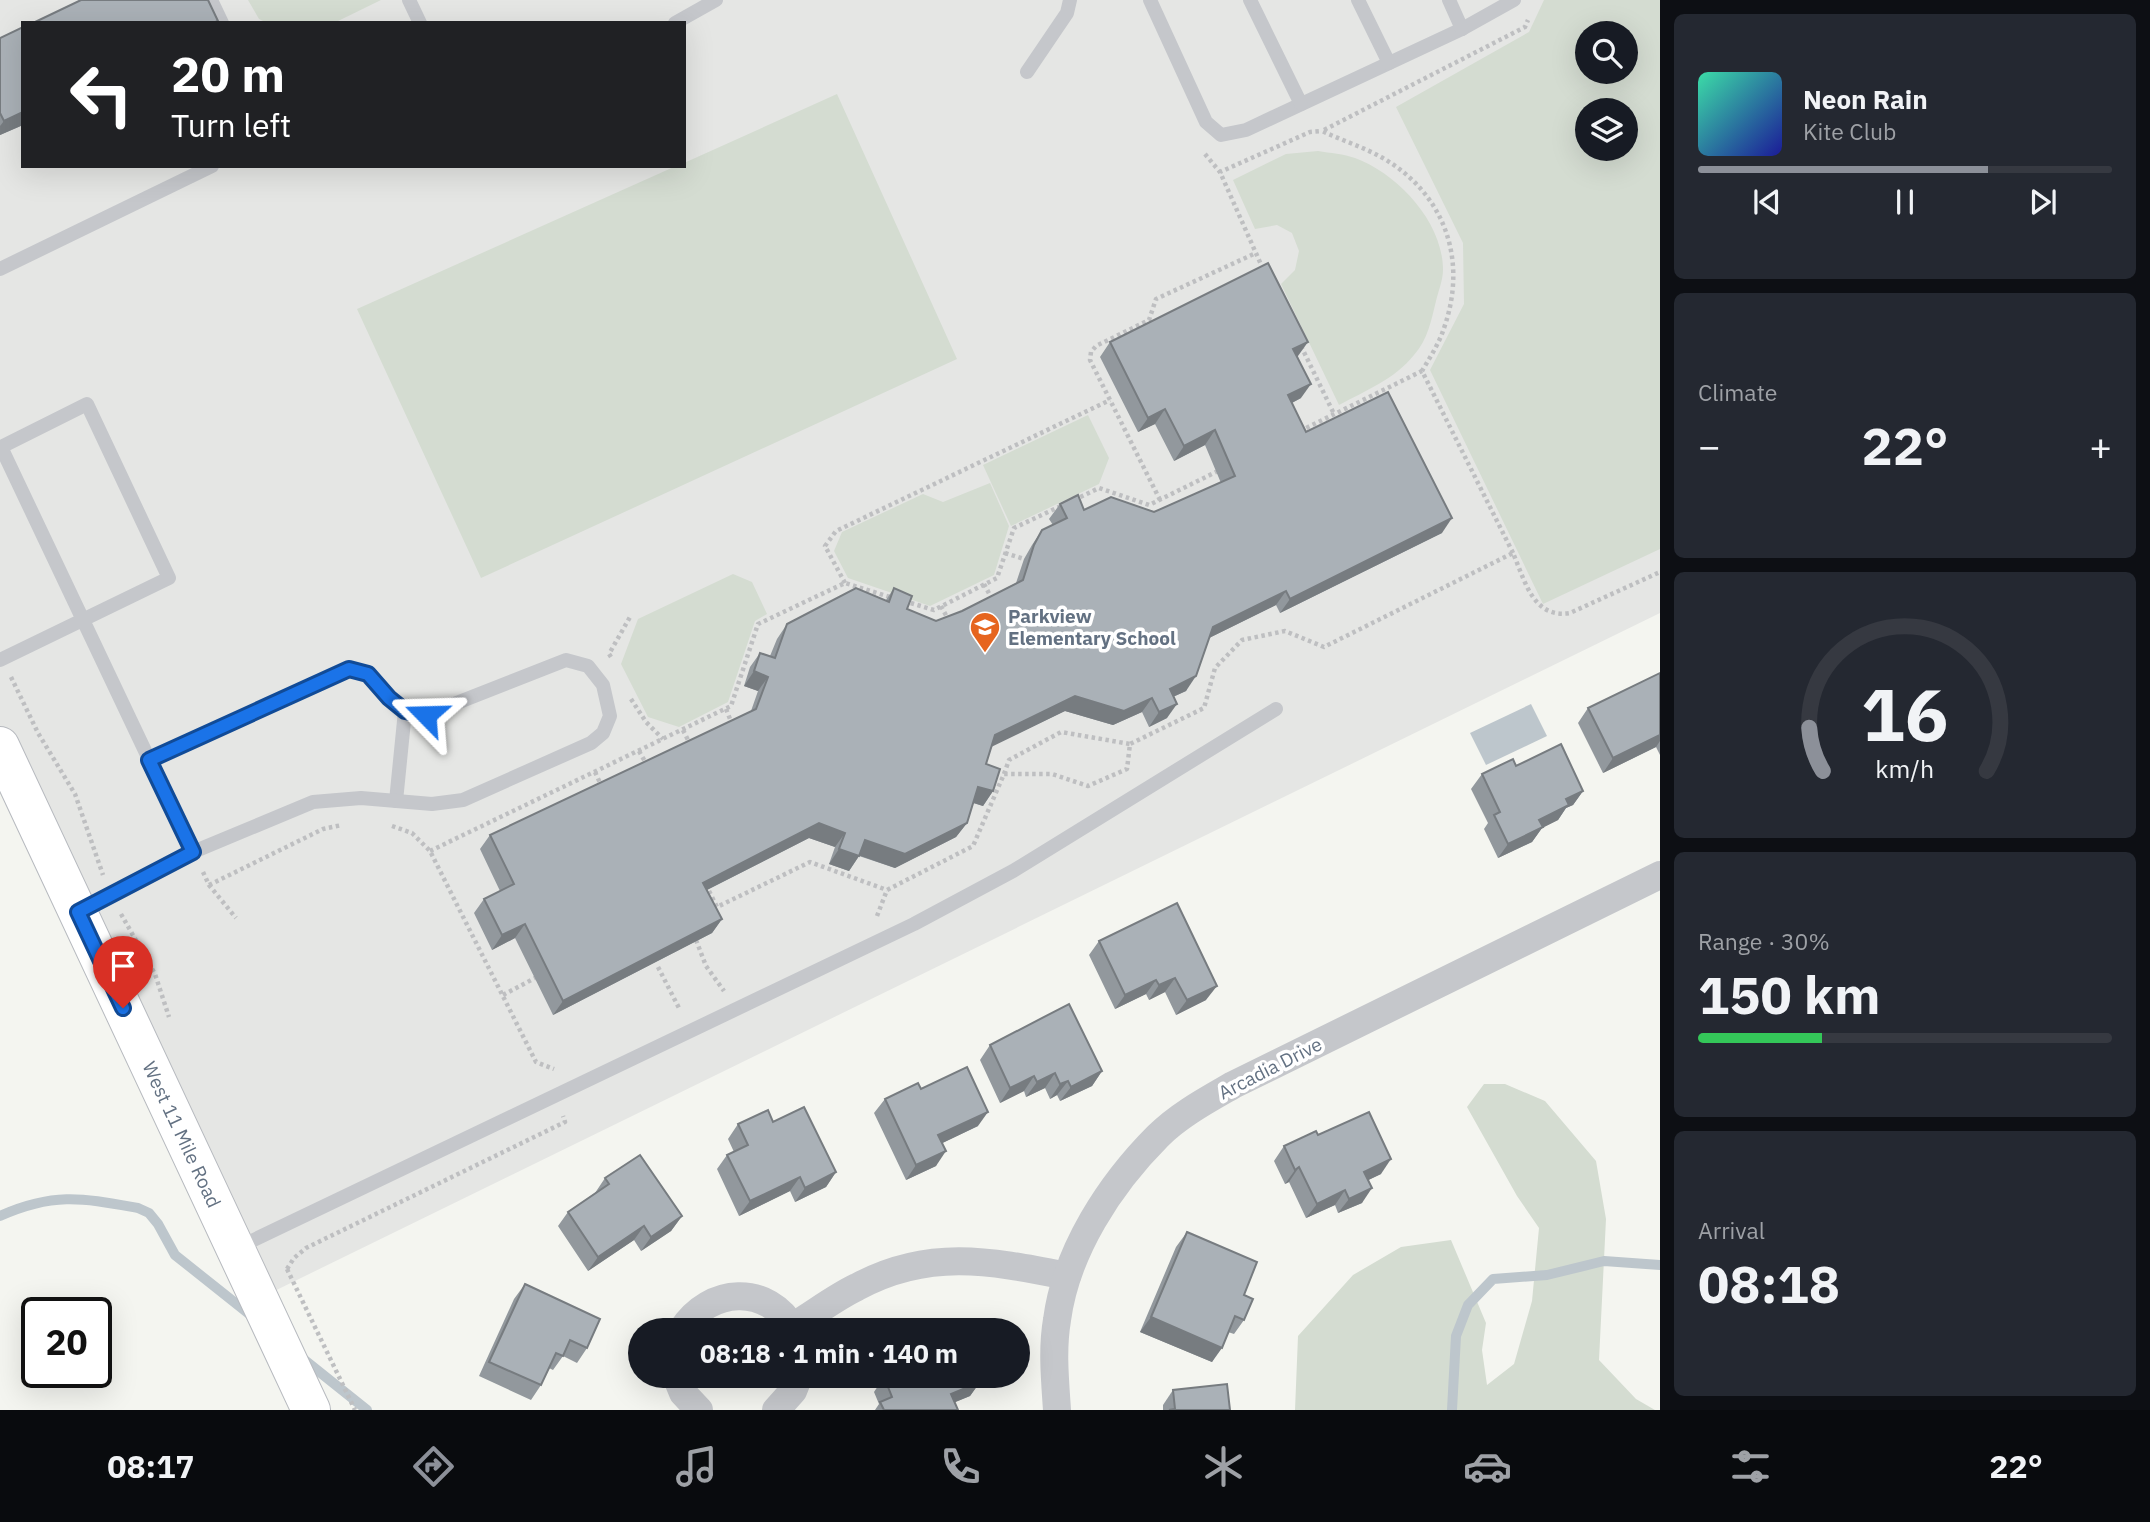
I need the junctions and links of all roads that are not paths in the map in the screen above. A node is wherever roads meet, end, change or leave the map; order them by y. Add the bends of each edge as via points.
1 (211, 0) edge
2 (409, 0) edge
3 (716, 0) edge
4 (1070, 0) edge
5 (1150, 0) edge
6 (1250, 0) edge
7 (1358, 0) edge
8 (1449, 0) edge
9 (1514, 0) edge
10 (221, 21) edge
11 (419, 21) edge
12 (679, 21) edge
13 (1462, 29) junction
14 (1389, 63) junction
15 (1027, 72) dead end
16 (1301, 104) junction
17 (208, 168) edge
18 (0, 270) edge
19 (84, 621) junction
20 (1, 659) edge
21 (1276, 709) dead end
22 (405, 711) junction
23 (0, 746) edge
24 (149, 760) junction
25 (396, 801) junction
26 (193, 852) junction
27 (1660, 875) edge
28 (78, 912) junction
29 (252, 1241) junction
30 (1067, 1276) junction
31 (690, 1318) edge
32 (785, 1318) edge
33 (810, 1318) edge
34 (681, 1388) edge
35 (794, 1388) edge
36 (311, 1410) edge
37 (699, 1410) edge
38 (776, 1410) edge
39 (1057, 1410) edge

1 - 10 lane
2 - 11 lane
3 - 12 lane
4 - 15 lane via 1068,13
5 - 16 lane via 1206,122 1221,135 1246,130
6 - 16 lane
7 - 14 lane
8 - 13 lane
9 - 13 lane
13 - 14 lane
14 - 16 lane
17 - 18 lane
19 - 19 lane via 169,579 87,404 1,447
19 - 20 lane
19 - 24 lane
21 - 29 lane via 1013,871 914,924
22 - 24 lane via 368,674 349,669
22 - 25 lane
22 - 25 lane via 426,715 566,660 588,666 603,685 610,716 603,733 591,743 463,800 432,804
23 - 28 street, West 11 Mile Road
24 - 26 lane
25 - 26 lane via 313,802
26 - 28 lane
27 - 30 street, Arcadia Drive via 1192,1109 1159,1134 1125,1173 1095,1218
28 - 29 street, West 11 Mile Road
29 - 36 street, West 11 Mile Road
30 - 33 street via 991,1261 914,1264 856,1287
30 - 39 street, Arcadia Drive via 1056,1321
31 - 32 street via 723,1297 743,1296 763,1301
34 - 37 street
35 - 38 street

